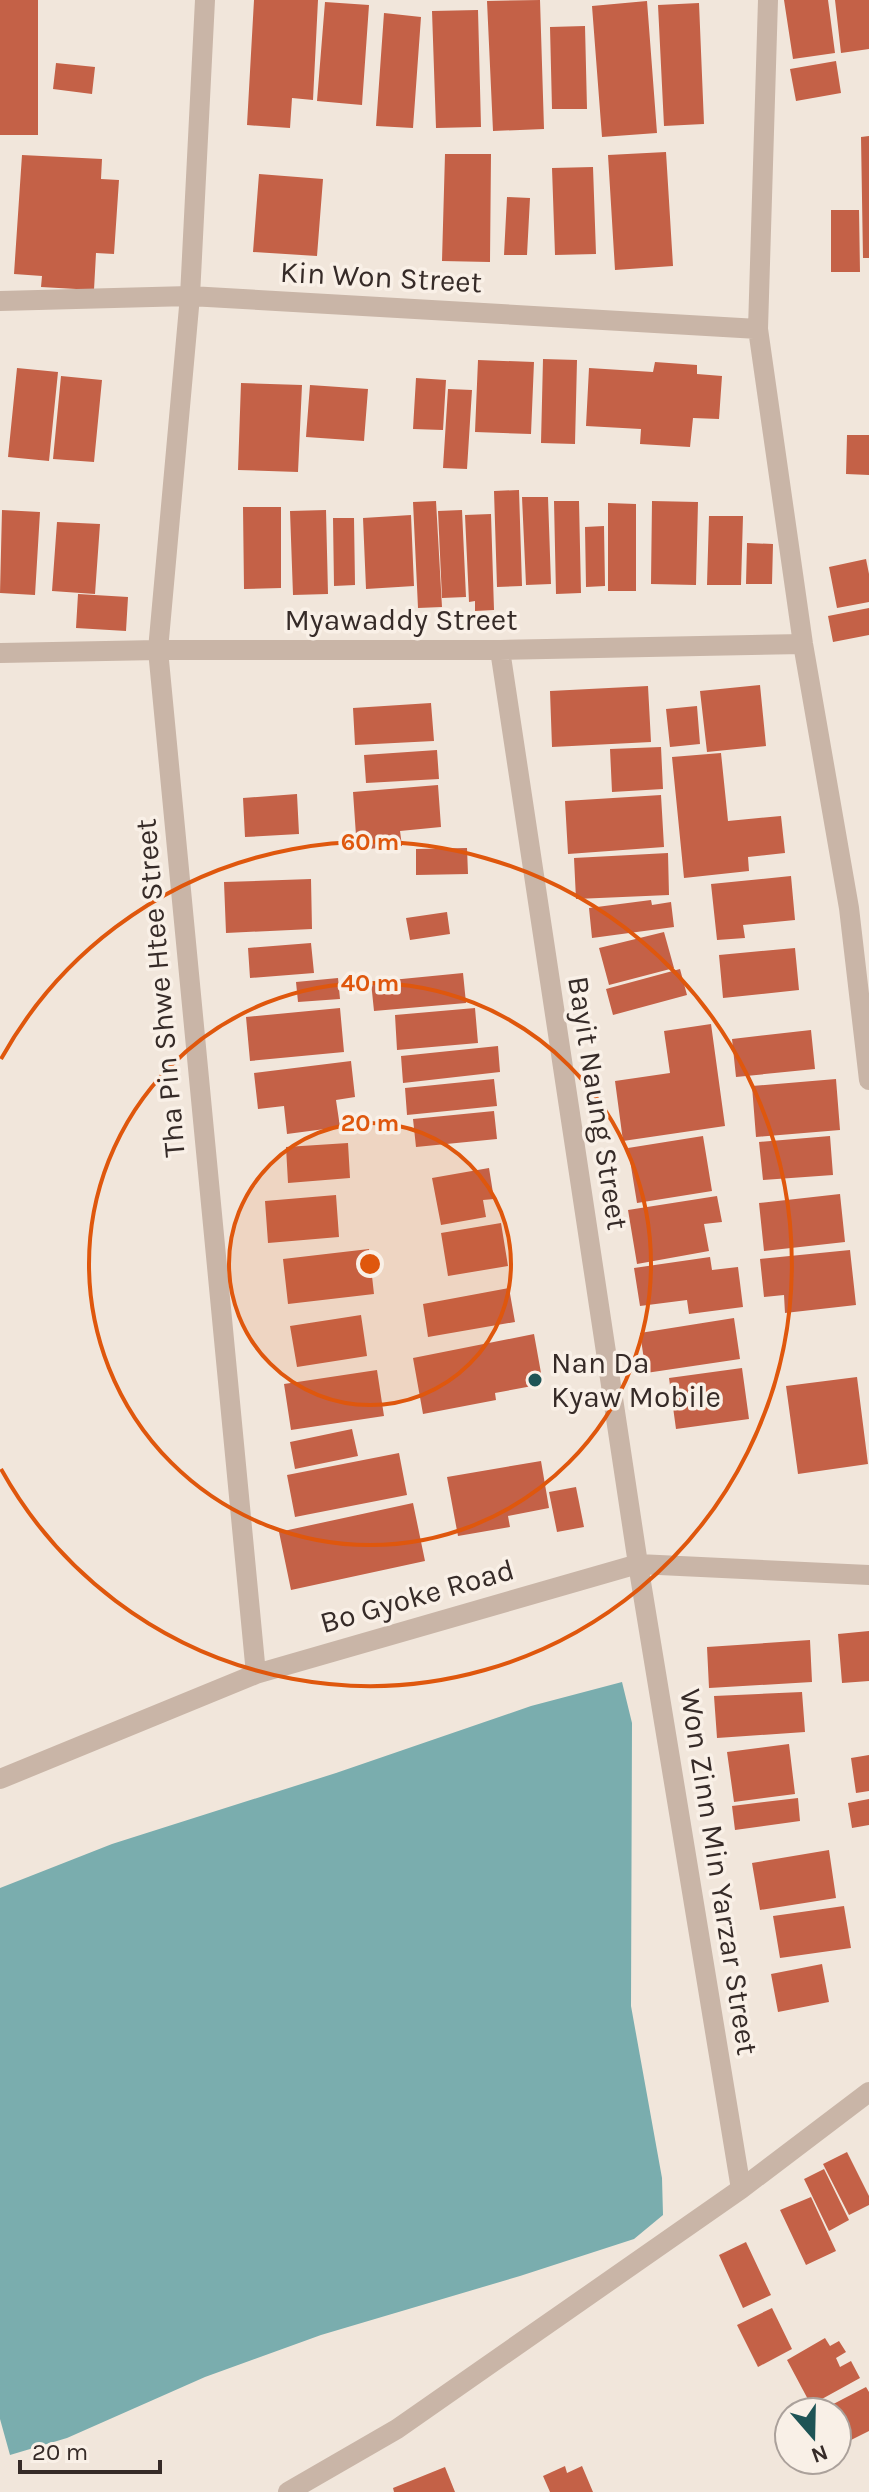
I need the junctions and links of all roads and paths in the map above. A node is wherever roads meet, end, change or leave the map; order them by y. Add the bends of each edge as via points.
1 (205, 0) edge
2 (768, 0) edge
3 (190, 296) junction
4 (0, 301) edge
5 (758, 329) junction
6 (803, 644) junction
7 (158, 650) junction
8 (500, 650) junction
9 (0, 653) edge
10 (869, 1080) edge
11 (638, 1564) junction
12 (869, 1575) edge
13 (256, 1674) junction
14 (0, 1779) edge
15 (869, 2092) edge
16 (741, 2189) junction
17 (288, 2492) edge

1 - 3 street, Tha Pin Shwe Htee Street
2 - 5 street
3 - 4 street, Kin Won Street
3 - 5 street, Kin Won Street
3 - 7 street, Tha Pin Shwe Htee Street
5 - 6 street
6 - 8 street, Myawaddy Street
6 - 10 street via 849,908
7 - 8 street, Myawaddy Street
7 - 9 street, Myawaddy Street
7 - 13 street, Tha Pin Shwe Htee Street
8 - 11 street, Bayit Naung Street
11 - 12 street, Bo Gyoke Road
11 - 13 street, Bo Gyoke Road
11 - 16 street, Won Zinn Min Yarzar Street
13 - 14 street, Bo Gyoke Road
15 - 16 street
16 - 17 street via 397,2429

